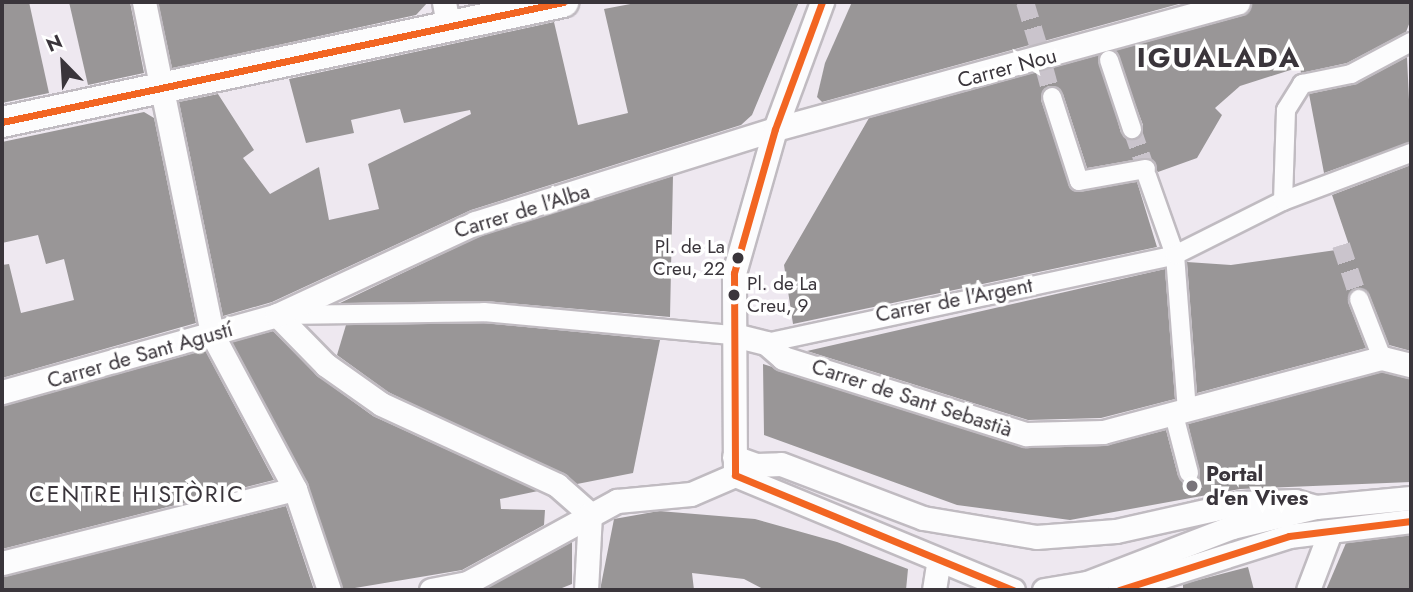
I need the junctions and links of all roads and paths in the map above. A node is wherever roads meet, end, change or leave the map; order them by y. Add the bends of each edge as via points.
1 (144, 2) edge
2 (563, 2) edge
3 (822, 2) edge
4 (1238, 2) edge
5 (446, 14) edge
6 (1411, 42) edge
7 (1105, 50) junction
8 (164, 89) junction
9 (1052, 97) tunnel mouth
10 (2, 122) edge
11 (775, 129) junction
12 (1132, 129) tunnel mouth
13 (1411, 153) edge
14 (1283, 201) junction
15 (1175, 255) junction
16 (1359, 299) tunnel mouth
17 (278, 315) junction
18 (212, 334) junction
19 (734, 335) junction
20 (766, 343) junction
21 (1382, 358) junction
22 (1411, 365) edge
23 (2, 393) edge
24 (1180, 414) junction
25 (734, 466) junction
26 (1189, 473) tunnel mouth
27 (295, 489) junction
28 (1411, 498) edge
29 (1316, 507) junction
30 (590, 514) junction
31 (1411, 521) edge
32 (1330, 532) junction
33 (939, 560) junction
34 (2, 562) edge
35 (329, 590) edge
36 (431, 590) edge
37 (586, 590) edge
38 (934, 590) edge
39 (1012, 590) edge
40 (1023, 590) edge
41 (1044, 590) edge
42 (1119, 590) edge
43 (1308, 590) edge

1 - 8 street
2 - 5 street
3 - 11 street
4 - 7 street, Carrer Nou
5 - 8 street
6 - 14 street via 1351,75 1302,84 1286,110
7 - 11 street, Carrer Nou via 1042,58
7 - 12 street
8 - 10 street
8 - 18 street
9 - 15 street via 1079,181 1146,170
11 - 17 street, Carrer de l'Alba via 475,223
11 - 19 street via 734,273
13 - 14 street, Carrer de l'Argent
14 - 15 street, Carrer de l'Argent
15 - 20 street, Carrer de l'Argent
15 - 24 street
16 - 21 street
17 - 18 street, Carrer de Sant Agustí
17 - 19 street via 484,312
17 - 30 street via 326,365 381,404 557,485
18 - 23 street, Carrer de Sant Agustí
18 - 27 street
19 - 20 street, Carrer de l'Argent
19 - 25 street
20 - 24 street, Carrer de Sant Sebastià via 783,358 1026,434 1103,432
21 - 22 street
21 - 24 street, Carrer de Sant Sebastià
24 - 26 street
25 - 29 street via 781,464 923,517 1036,537 1116,531 1197,504 1295,501
25 - 30 street via 691,494 642,497
25 - 33 street
27 - 34 street
27 - 35 street
28 - 29 street
29 - 41 street via 1233,527 1087,583
30 - 36 street via 467,583
30 - 37 street
31 - 32 street
32 - 42 street via 1255,544
32 - 43 street
33 - 38 street
33 - 39 street
39 - 40 street

